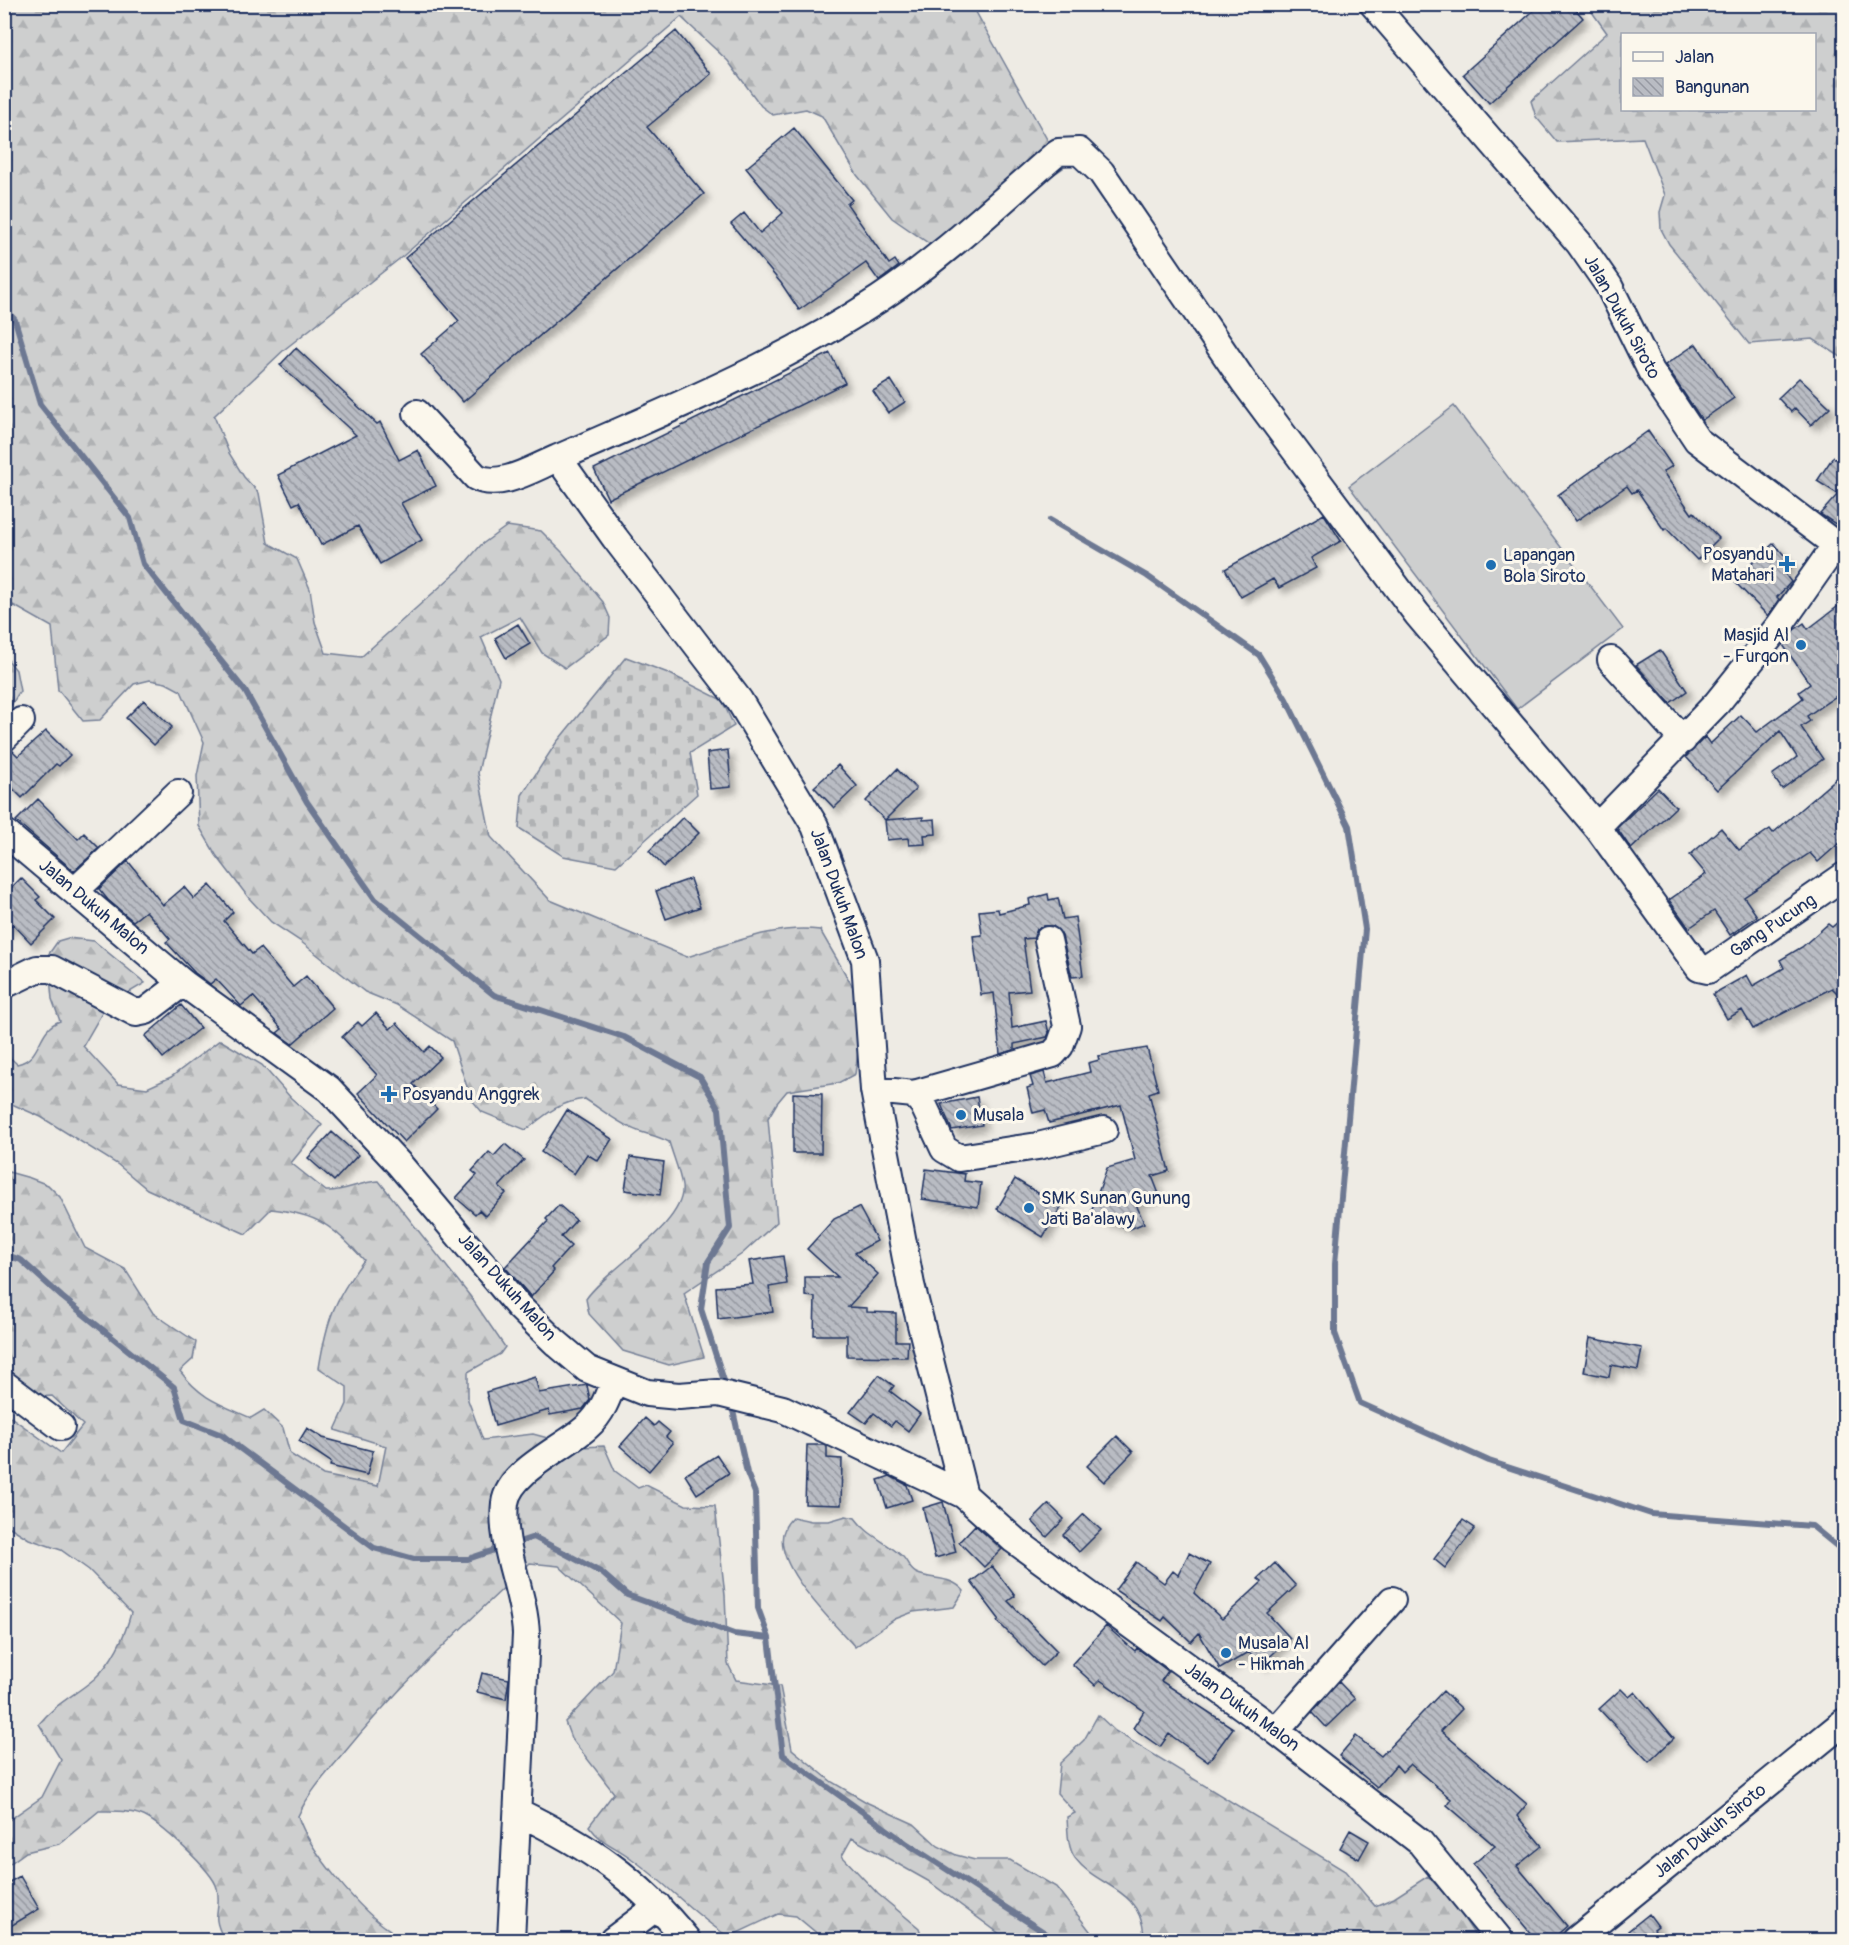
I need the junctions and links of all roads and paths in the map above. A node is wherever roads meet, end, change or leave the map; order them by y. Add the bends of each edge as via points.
1 (1373, 4) edge
2 (417, 413) dead end
3 (558, 458) junction
4 (1841, 547) edge
5 (1611, 660) dead end
6 (1683, 740) junction
7 (178, 793) dead end
8 (1597, 826) junction
9 (4, 832) edge
10 (1845, 876) edge
11 (76, 890) junction
12 (1048, 940) dead end
13 (183, 983) junction
14 (4, 985) edge
15 (874, 1090) junction
16 (914, 1094) junction
17 (1104, 1130) dead end
18 (614, 1380) junction
19 (4, 1383) edge
20 (60, 1427) dead end
21 (964, 1495) junction
22 (1392, 1600) dead end
23 (1845, 1722) edge
24 (1276, 1731) junction
25 (518, 1812) junction
26 (658, 1906) junction
27 (511, 1941) edge
28 (613, 1941) edge
29 (687, 1941) edge
30 (1500, 1941) edge
31 (1576, 1941) edge

1 - 4 street, Jalan Dukuh Siroto via 1579,243 1609,286 1651,371 1697,440
2 - 3 street via 476,477 486,482
3 - 8 street via 770,363 921,269 1058,152 1079,151 1101,172 1244,382 1417,614
3 - 15 street, Jalan Dukuh Malon via 739,700 815,826 865,960
4 - 6 street
5 - 6 street
6 - 8 street
7 - 11 street
8 - 10 street, Gang Pucung via 1699,968 1708,970
9 - 11 street, Jalan Dukuh Malon
11 - 13 street, Jalan Dukuh Malon
12 - 16 street via 1066,1026 1060,1046 1053,1054 1032,1061
13 - 14 street via 146,1011 136,1013 52,969 37,969
13 - 18 street, Jalan Dukuh Malon via 329,1089 399,1164 526,1314 587,1369
15 - 16 street
15 - 21 street, Jalan Dukuh Malon via 911,1284
16 - 17 street via 923,1104 944,1149 959,1158 1038,1146
18 - 21 street, Jalan Dukuh Malon via 647,1394 726,1395 783,1409
18 - 25 street via 604,1406 588,1426 509,1490 507,1543 525,1627
19 - 20 street
21 - 24 street, Jalan Dukuh Malon via 1014,1540
22 - 24 street
23 - 31 street, Jalan Dukuh Siroto
24 - 30 street, Jalan Dukuh Malon via 1420,1842
25 - 26 street via 567,1836 633,1881
25 - 27 street
26 - 28 street
26 - 29 street

